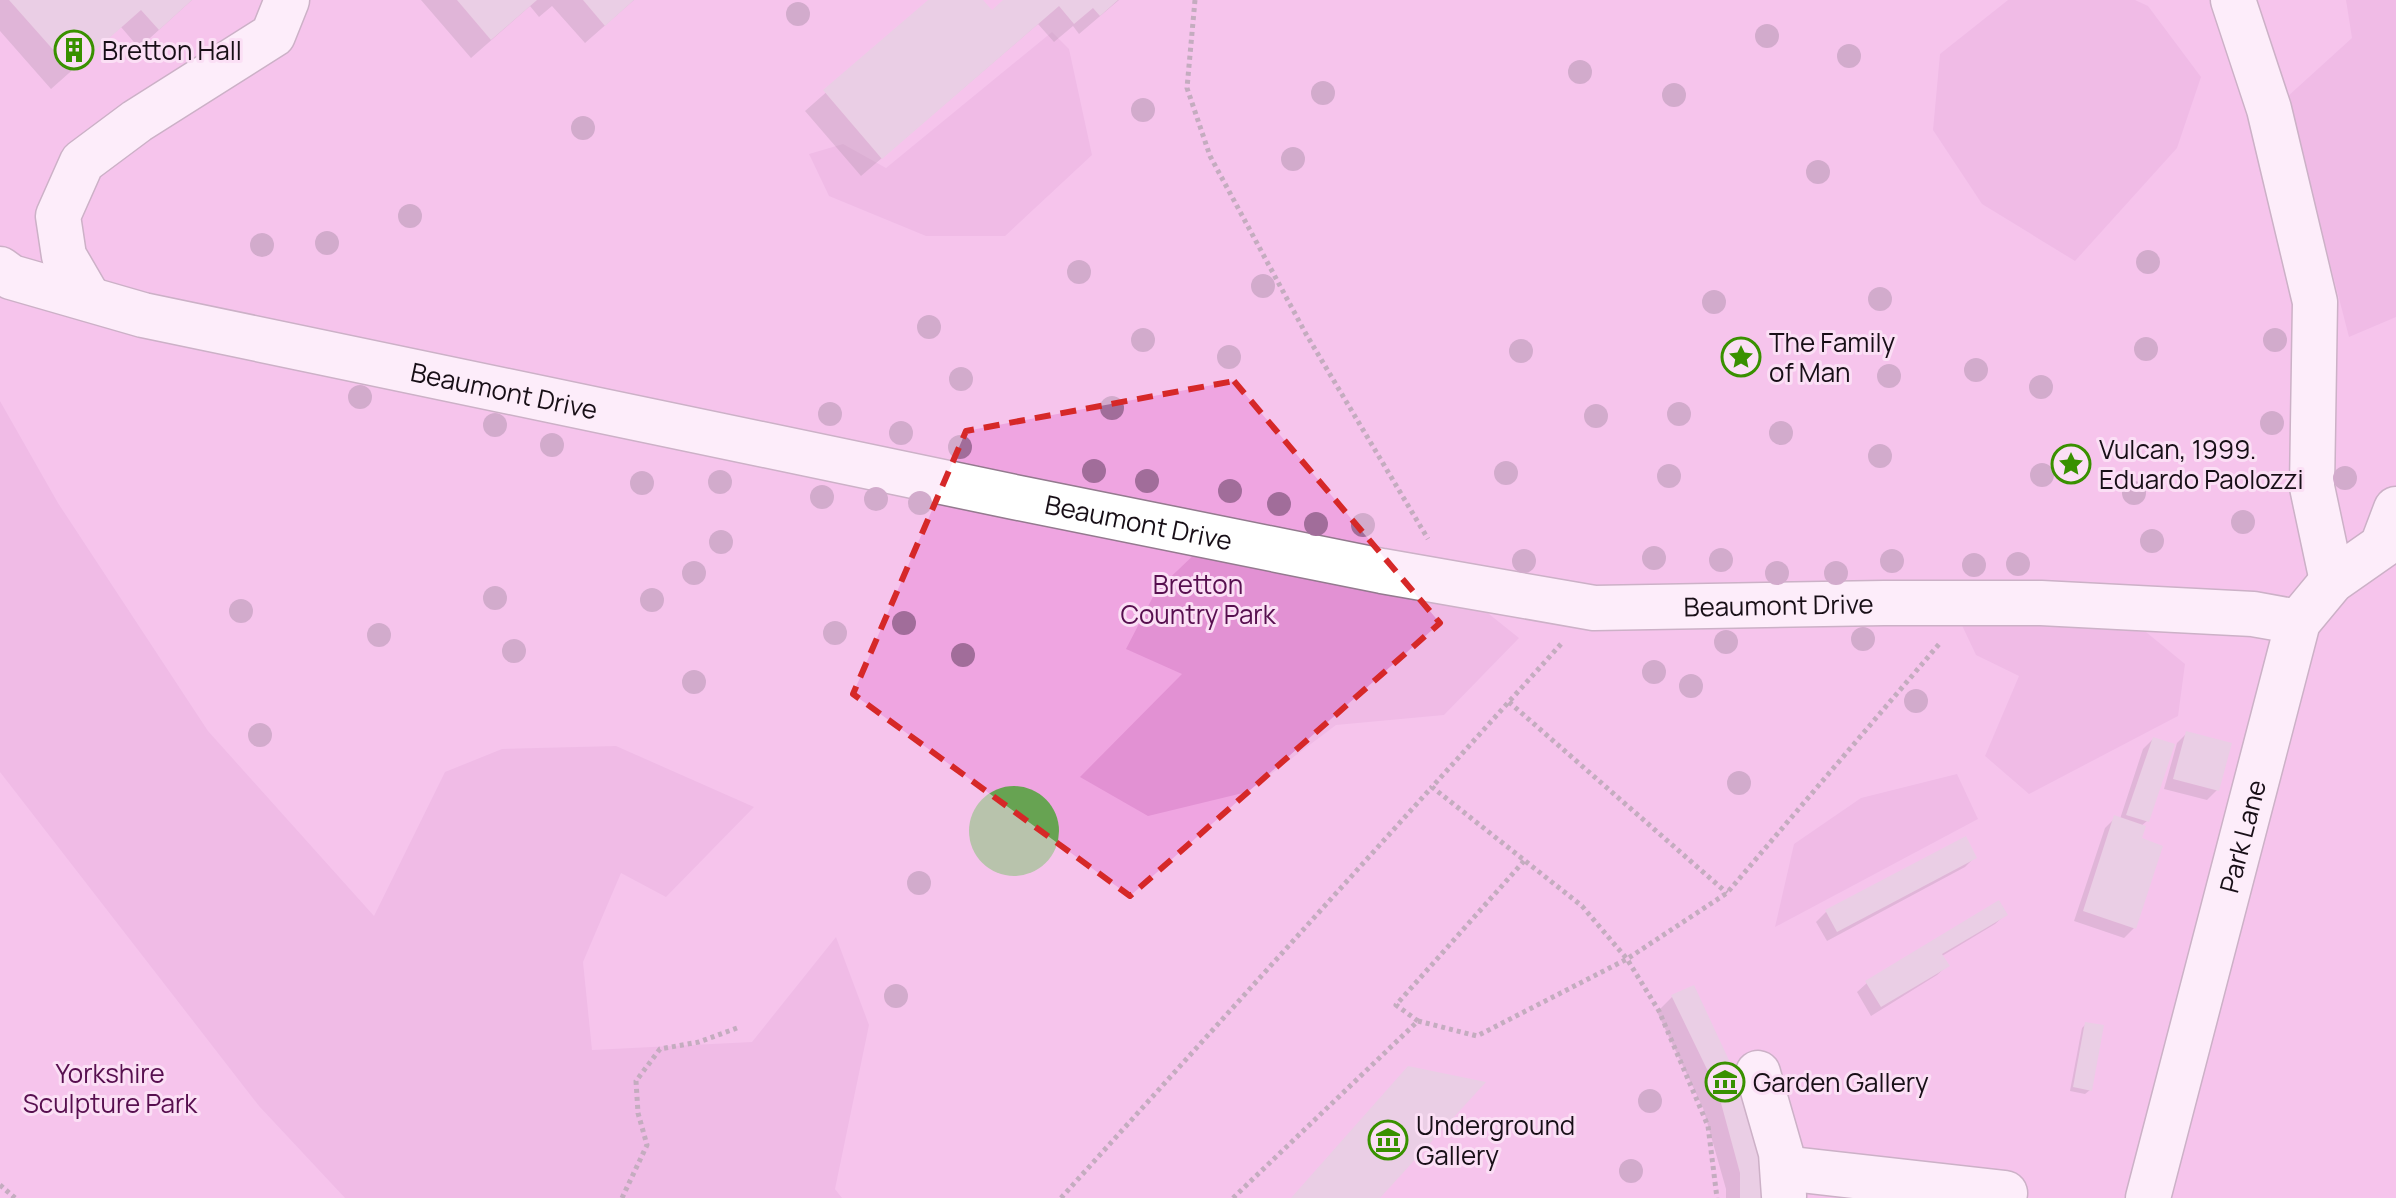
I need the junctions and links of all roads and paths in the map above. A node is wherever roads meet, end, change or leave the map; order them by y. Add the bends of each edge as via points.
1 (287, 0) edge
2 (1195, 0) edge
3 (2233, 0) edge
4 (0, 269) edge
5 (89, 299) junction
6 (2396, 509) edge
7 (2332, 581) junction
8 (1457, 584) junction
9 (1946, 603) junction
10 (1594, 608) junction
11 (2298, 622) junction
12 (1509, 702) junction
13 (1432, 787) junction
14 (1524, 861) junction
15 (1727, 893) junction
16 (1627, 959) junction
17 (1418, 1021) junction
18 (737, 1028) dead end
19 (1758, 1073) dead end
20 (1784, 1183) edge
21 (0, 1185) edge
22 (2005, 1193) dead end
23 (623, 1197) edge
24 (15, 1198) edge
25 (1061, 1198) edge
26 (1233, 1198) edge
27 (1717, 1198) edge
28 (2148, 1198) edge

1 - 5 street via 273,35 82,162 58,216 64,256
2 - 8 path via 1187,88 1210,156 1306,334
3 - 7 street via 2269,109 2315,302 2312,487
4 - 5 street, Beaumont Drive via 11,277
5 - 8 street, Beaumont Drive via 143,315 1014,497
6 - 7 street, Park Lane via 2382,546
7 - 11 street, Park Lane
8 - 10 street, Beaumont Drive
9 - 10 street, Beaumont Drive
9 - 11 street, Beaumont Drive via 2253,614
9 - 15 path via 1942,640
10 - 12 path
11 - 28 street, Park Lane
12 - 13 path
12 - 15 path
13 - 14 path
13 - 25 path
14 - 16 path via 1582,906
14 - 17 path via 1396,1005
15 - 16 path
16 - 17 path via 1477,1036
16 - 27 path via 1659,1011 1708,1126
17 - 26 path
18 - 23 path via 660,1049 636,1081 647,1145
19 - 20 street
20 - 22 street
21 - 24 path

